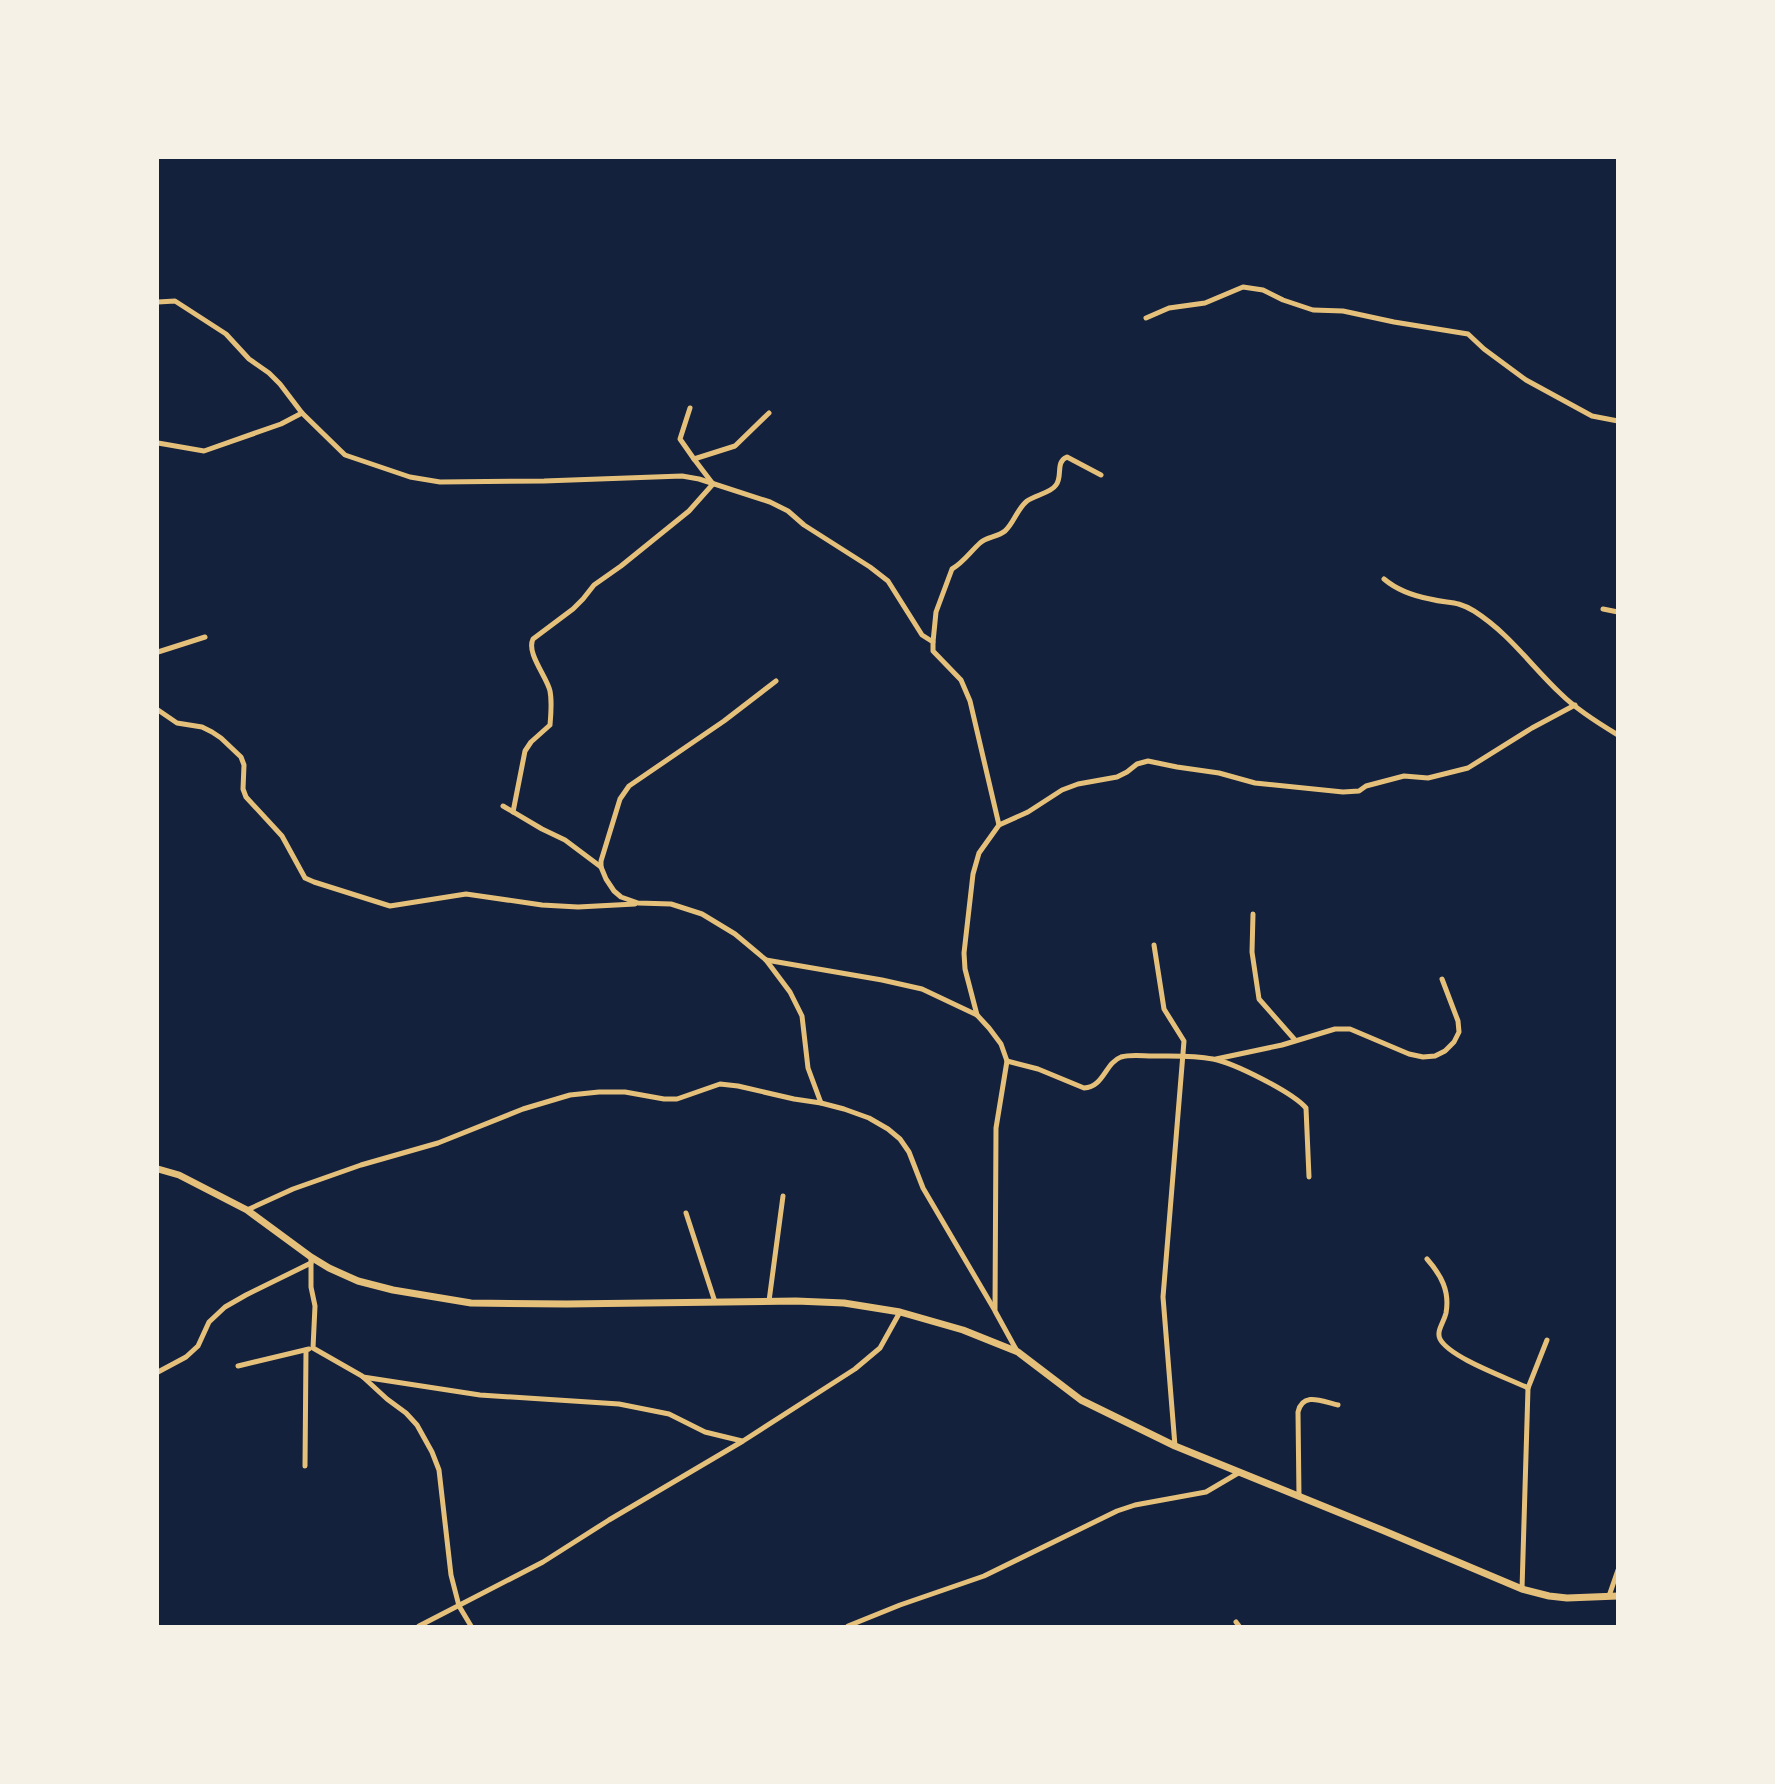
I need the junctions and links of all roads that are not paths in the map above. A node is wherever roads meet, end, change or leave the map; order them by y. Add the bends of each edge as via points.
1 (158, 302) edge
2 (1146, 318) dead end
3 (690, 408) dead end
4 (303, 412) junction
5 (769, 414) dead end
6 (1617, 421) edge
7 (158, 443) edge
8 (694, 459) junction
9 (1101, 475) dead end
10 (713, 484) junction
11 (1384, 579) dead end
12 (1603, 609) dead end
13 (1617, 612) edge
14 (205, 638) dead end
15 (933, 642) junction
16 (158, 651) edge
17 (776, 681) dead end
18 (1575, 705) junction
19 (158, 710) edge
20 (1617, 735) edge
21 (503, 806) dead end
22 (513, 812) junction
23 (999, 825) junction
24 (601, 867) junction
25 (638, 903) junction
26 (1253, 914) dead end
27 (1154, 945) dead end
28 (766, 960) junction
29 (1442, 979) dead end
30 (977, 1015) junction
31 (1295, 1040) junction
32 (1182, 1056) junction
33 (1215, 1059) junction
34 (1007, 1061) junction
35 (821, 1103) junction
36 (158, 1169) edge
37 (1309, 1177) dead end
38 (783, 1196) dead end
39 (247, 1210) junction
40 (686, 1213) dead end
41 (1427, 1259) dead end
42 (311, 1260) junction
43 (770, 1301) junction
44 (715, 1302) junction
45 (995, 1311) junction
46 (900, 1312) junction
47 (1547, 1340) dead end
48 (313, 1348) junction
49 (306, 1350) junction
50 (1017, 1352) junction
51 (238, 1366) dead end
52 (158, 1372) edge
53 (362, 1376) junction
54 (1528, 1388) junction
55 (1338, 1405) dead end
56 (743, 1441) junction
57 (1175, 1446) junction
58 (304, 1466) dead end
59 (1240, 1472) junction
60 (1299, 1497) junction
61 (1617, 1570) edge
62 (1522, 1589) junction
63 (1613, 1596) edge
64 (459, 1606) junction
65 (419, 1626) edge
66 (471, 1626) edge
67 (848, 1626) edge

1 - 4 street via 175,301 219,328 269,373
2 - 6 street via 1169,308 1205,303 1243,287 1263,290 1313,310 1344,311 1468,334 1526,380 1592,416
3 - 8 street via 680,439
4 - 7 street via 204,451
4 - 10 street via 345,455 428,481 682,476
5 - 8 street via 735,446
8 - 10 street
9 - 15 street via 1063,458 1054,488 1024,504 1004,532 980,542 952,569 936,612
10 - 15 street via 779,506 870,567 888,581 922,635
10 - 22 street via 689,511 594,585 573,609 533,639 533,654 550,691 550,724 525,751
11 - 18 street via 1407,592 1459,603 1474,611 1501,630
12 - 13 street
14 - 16 street
15 - 23 street via 933,651 954,671 967,692
17 - 24 street via 629,786 620,799 601,855
18 - 20 street
18 - 23 street via 1468,768 1428,778 1404,776 1359,791 1343,792 1255,783 1148,761 1117,777 1062,790
19 - 25 street via 177,723 212,732 241,757 246,797 282,836 305,878 314,882 390,906 466,894 578,907
21 - 22 street
22 - 24 street via 565,840
23 - 30 street via 979,853 966,927 965,969
24 - 25 street via 614,891
25 - 28 street via 671,904 702,914 735,934
26 - 31 street via 1252,952 1259,999
27 - 32 street via 1164,1009 1184,1041
28 - 30 street via 922,989
28 - 35 street via 802,1016 808,1068
29 - 31 street via 1459,1032 1445,1051 1435,1056 1409,1054 1350,1029
30 - 34 street via 1001,1044
31 - 33 street
32 - 33 street
32 - 34 street via 1118,1058 1091,1088
32 - 57 street via 1163,1297
33 - 37 street via 1263,1080 1306,1108
34 - 45 street via 996,1128
35 - 39 street via 720,1084 677,1099 625,1092 570,1095 438,1143 315,1181
35 - 45 street via 869,1118 900,1139 923,1188
36 - 39 street via 179,1175
38 - 43 street
39 - 42 street
40 - 44 street
41 - 54 street via 1444,1283 1447,1295 1446,1314 1438,1332 1443,1344
42 - 44 street via 358,1281 471,1303
42 - 48 street
42 - 52 street via 225,1307 209,1322 198,1346
43 - 44 street
43 - 46 street via 844,1303
45 - 50 street
46 - 50 street via 963,1330
46 - 56 street via 880,1348 855,1369
47 - 54 street
48 - 49 street
48 - 53 street
49 - 51 street
49 - 58 street
50 - 57 street via 1082,1400
53 - 56 street via 480,1395 619,1404 669,1414 705,1432
53 - 64 street via 406,1413 432,1452 439,1470
54 - 62 street
55 - 60 street via 1311,1399 1300,1405
56 - 64 street via 543,1563
57 - 59 street
59 - 60 street
59 - 67 street via 1206,1491 1117,1511 984,1576
60 - 62 street
61 - 63 street
62 - 63 street via 1567,1598
64 - 65 street
64 - 66 street

